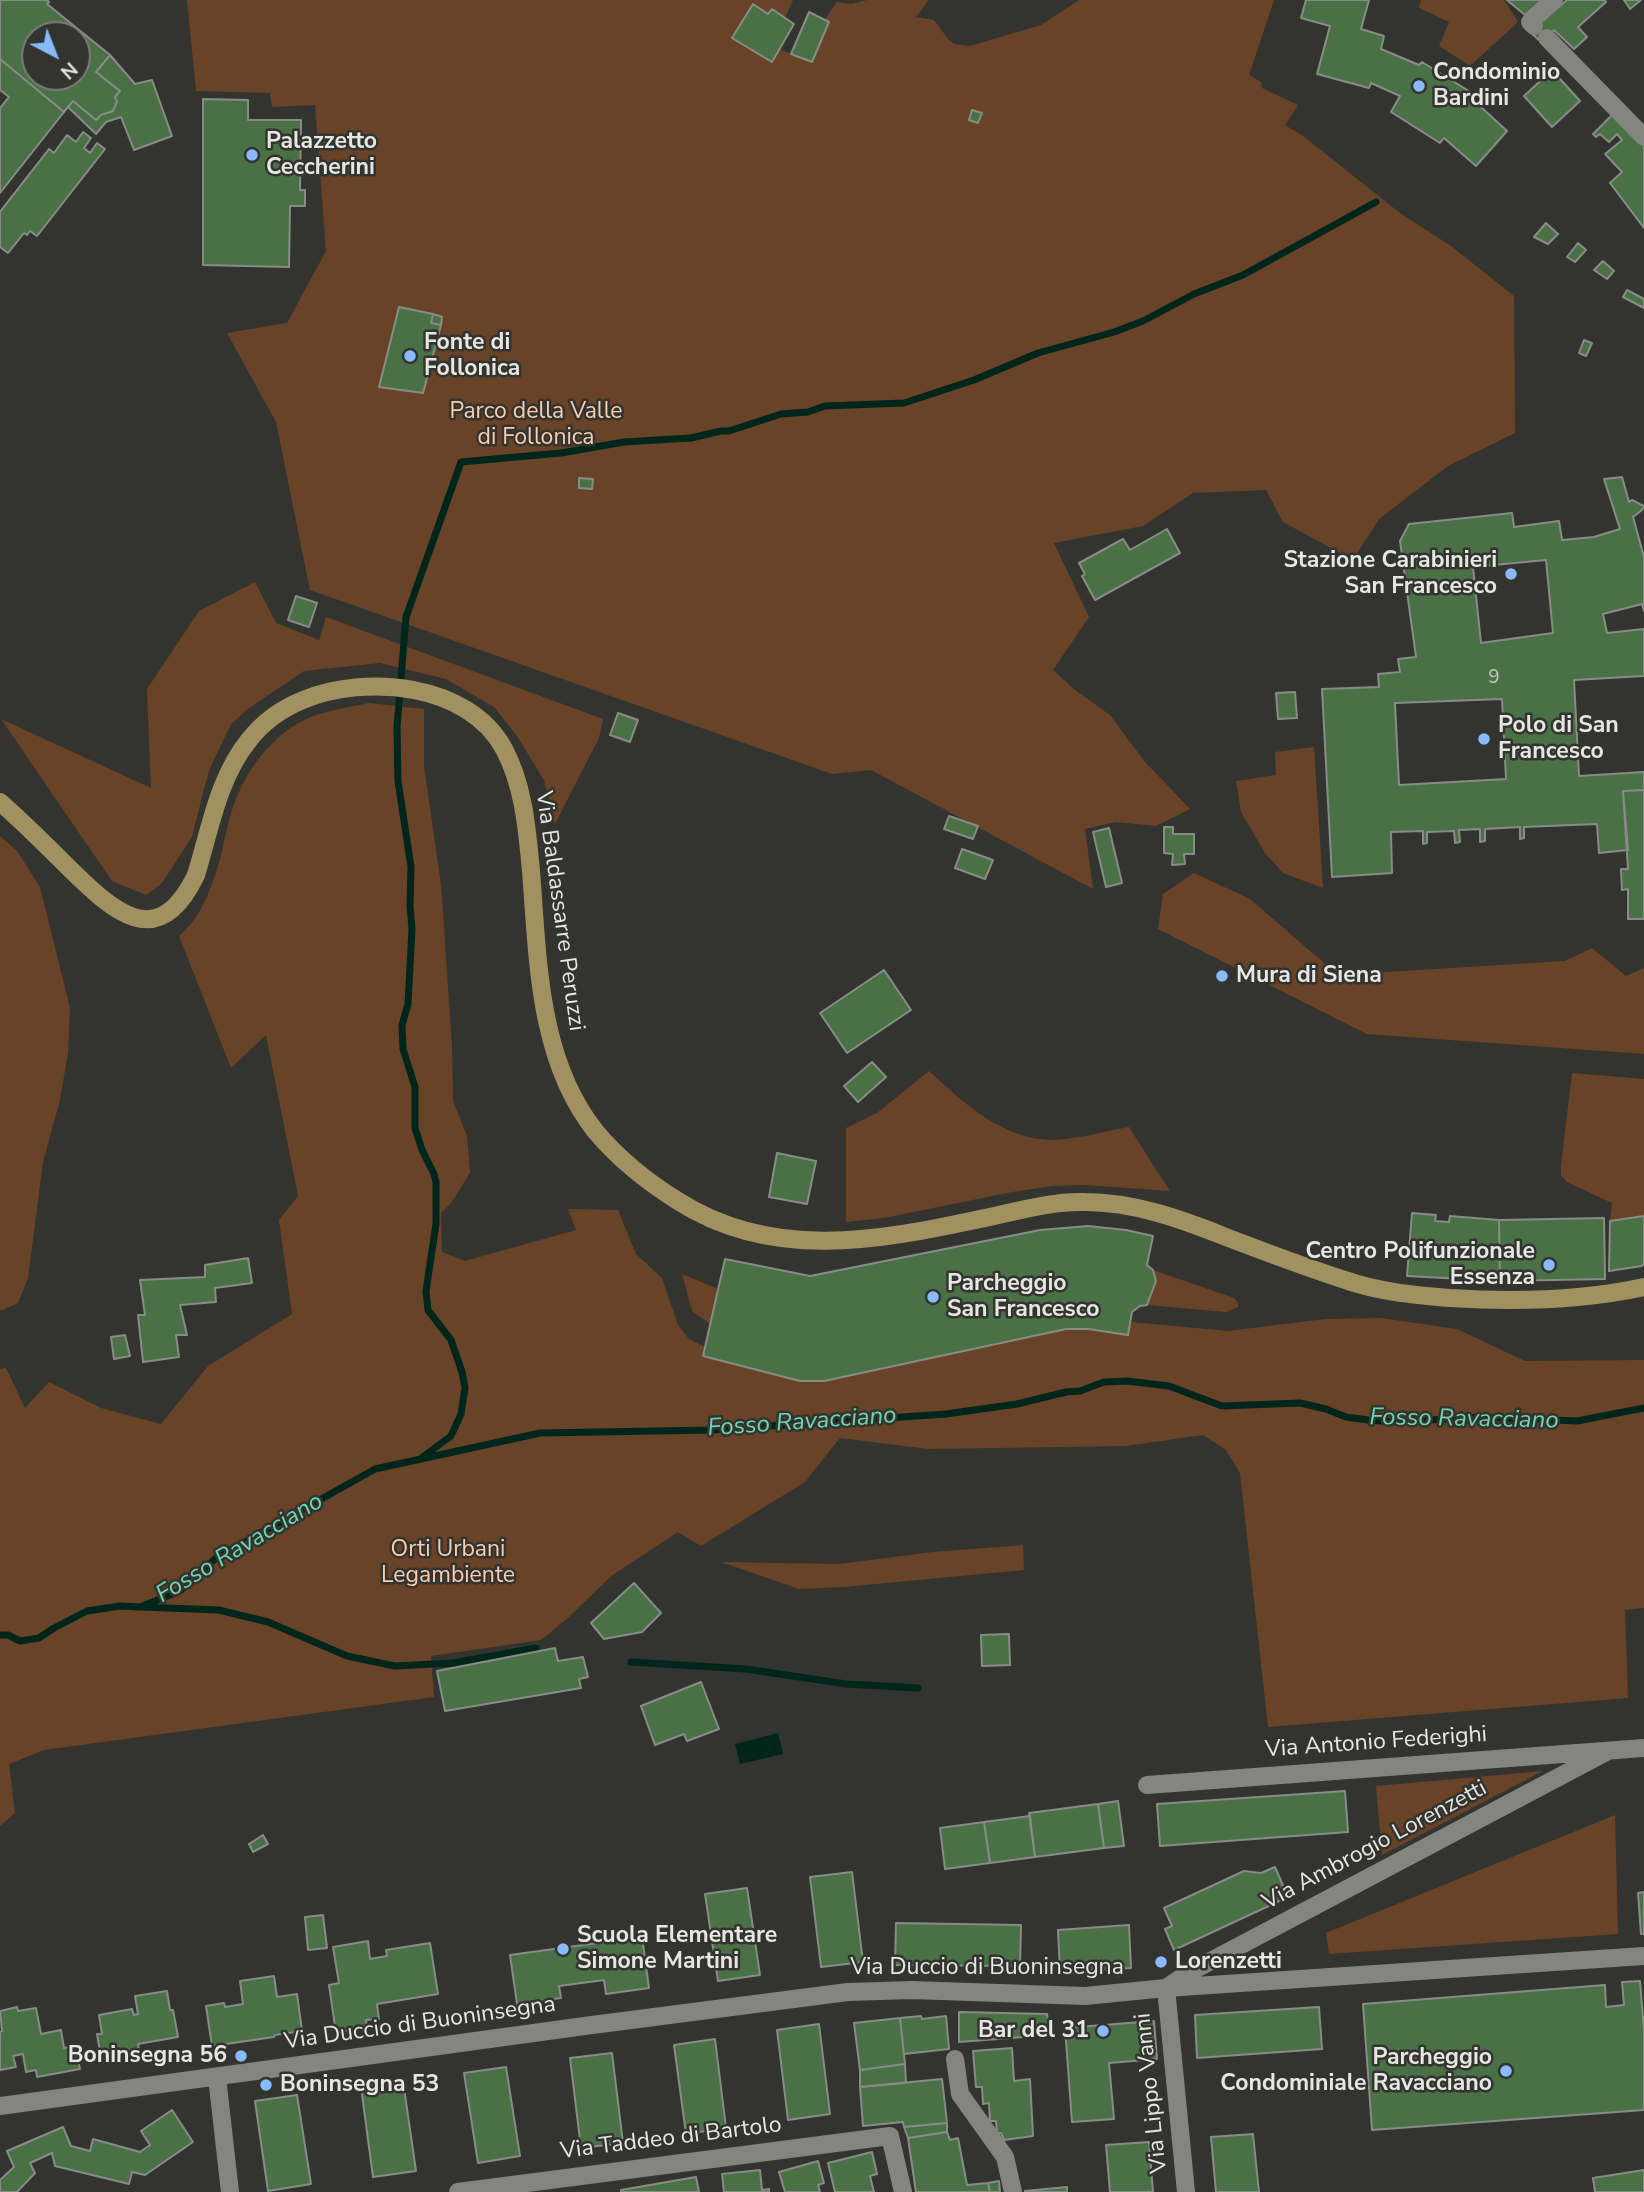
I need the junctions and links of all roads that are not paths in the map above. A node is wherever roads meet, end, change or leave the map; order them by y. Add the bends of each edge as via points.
1 (1555, 0) edge
2 (1644, 138) edge
3 (0, 802) edge
4 (1644, 1287) edge
5 (1644, 1748) edge
6 (1608, 1751) junction
7 (1147, 1785) dead end
8 (1644, 1956) edge
9 (1166, 1988) junction
10 (955, 2059) dead end
11 (217, 2077) junction
12 (0, 2106) edge
13 (230, 2192) edge
14 (458, 2192) edge
15 (903, 2192) edge
16 (1013, 2192) edge
17 (1186, 2192) edge

1 - 2 street via 1537,29
3 - 4 street, Via Baldassarre Peruzzi via 119,912 139,919 164,915 174,909 196,875 230,769 268,720 314,695 342,689 373,687 431,694 483,722 513,769 527,834 545,1006 554,1051 568,1087 607,1144 654,1185 698,1213 761,1235 839,1242 891,1237 1063,1203 1102,1202 1171,1217 1352,1283 1393,1292 1531,1300
5 - 6 street, Via Antonio Federighi
6 - 7 street, Via Antonio Federighi
6 - 9 street, Via Ambrogio Lorenzetti
8 - 9 street, Via Duccio di Buoninsegna
9 - 11 street, Via Duccio di Buoninsegna via 1085,1996 848,1992
9 - 17 street, Via Lippo Vanni
10 - 16 street via 960,2094 1005,2157
11 - 12 street, Via Duccio di Buoninsegna
11 - 13 street
14 - 15 street, Via Taddeo di Bartolo via 890,2136

